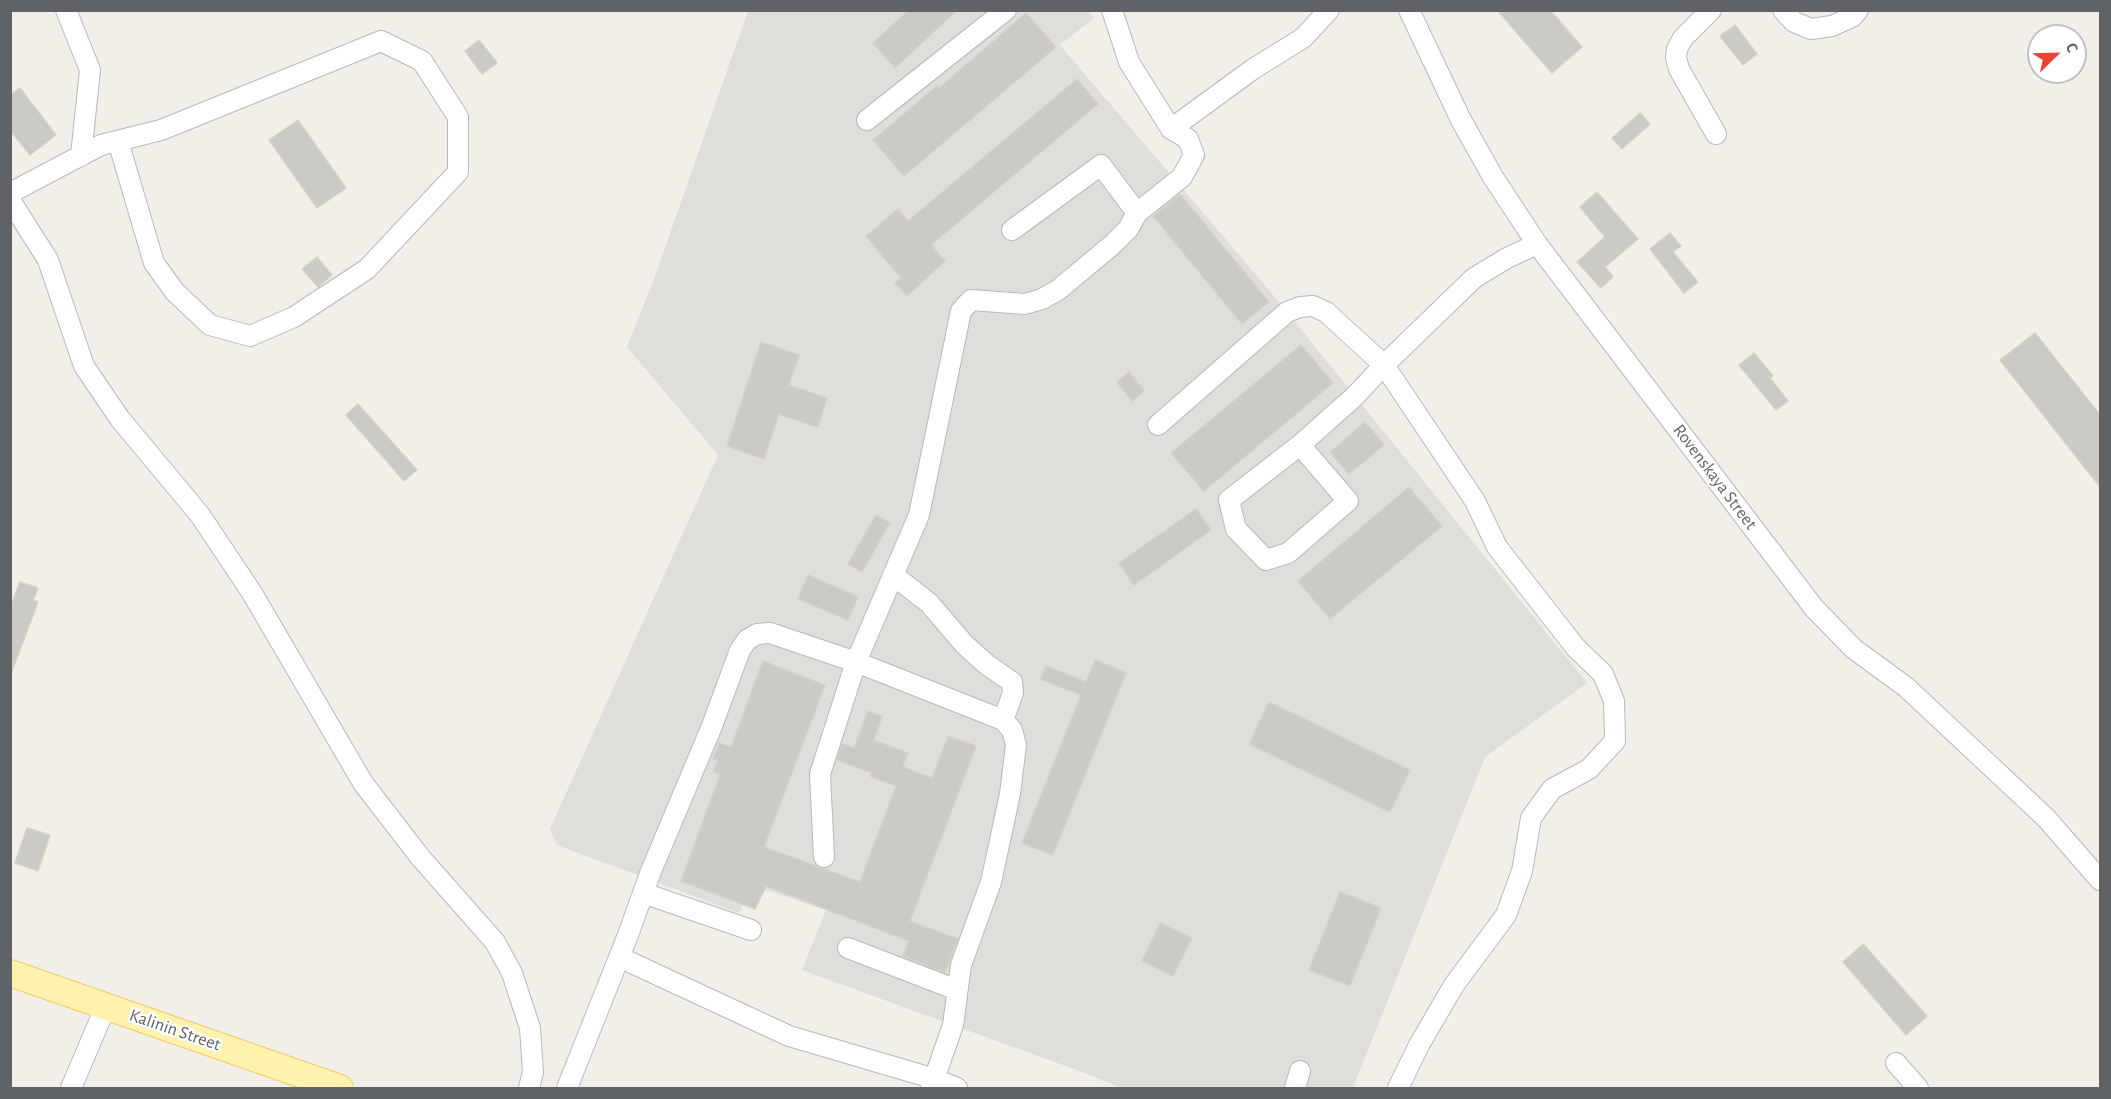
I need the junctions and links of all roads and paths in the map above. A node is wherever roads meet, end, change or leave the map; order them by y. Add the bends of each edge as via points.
1 (66, 10) edge
2 (1006, 10) edge
3 (1112, 10) edge
4 (1329, 10) edge
5 (1409, 10) edge
6 (1711, 10) edge
7 (1783, 10) edge
8 (1858, 10) edge
9 (867, 120) dead end
10 (1171, 129) junction
11 (1716, 134) dead end
12 (118, 141) junction
13 (81, 156) junction
14 (10, 193) edge
15 (10, 200) edge
16 (1137, 213) junction
17 (1012, 230) dead end
18 (1537, 244) junction
19 (1384, 365) junction
20 (1158, 425) dead end
21 (1300, 445) junction
22 (893, 575) junction
23 (856, 662) junction
24 (1003, 720) junction
25 (824, 857) dead end
26 (2100, 880) edge
27 (643, 893) junction
28 (751, 930) dead end
29 (848, 948) dead end
30 (619, 957) junction
31 (10, 973) edge
32 (957, 990) junction
33 (106, 1006) junction
34 (1896, 1063) dead end
35 (933, 1084) edge
36 (71, 1089) edge
37 (340, 1089) edge
38 (529, 1089) edge
39 (567, 1089) edge
40 (957, 1089) edge
41 (1398, 1089) edge
42 (1918, 1089) edge

1 - 13 street via 90,70
2 - 9 street
3 - 10 street via 1130,62
4 - 10 street via 1303,38
5 - 18 street, Rovenskaya Street via 1461,120
6 - 11 street via 1683,38 1676,58
7 - 8 street via 1794,22 1811,29 1832,26
10 - 16 street via 1188,139 1194,155 1182,177
12 - 12 street via 160,130 381,41 422,61 458,117 458,172 367,269 294,317 250,336 210,325 175,292 154,263
12 - 13 street
13 - 14 street
15 - 38 street via 48,260 84,366 120,419 200,515 252,593 363,783 420,857 495,942 513,974 530,1028 533,1072
16 - 17 street via 1101,165
16 - 22 street via 1112,245 1042,299 1024,304 978,299 965,304 924,493
18 - 19 street via 1474,278
18 - 26 street, Rovenskaya Street via 1814,608 1854,649 1906,687 2046,818
19 - 20 street via 1326,312 1300,306 1287,312
19 - 21 street
19 - 41 street via 1475,501 1497,547 1576,648 1603,674 1614,701 1615,741 1589,769 1552,789 1532,818 1522,871 1506,915 1454,985
21 - 21 street via 1348,501 1288,553 1266,560 1236,529 1229,500
22 - 23 street
22 - 24 street via 929,603 986,664 1012,682 1013,693
23 - 24 street
23 - 25 street via 820,774
23 - 27 street via 770,633 747,640
24 - 32 street via 1012,729 1016,745 1010,794 991,882 961,965
27 - 28 street
27 - 30 street
29 - 32 street
30 - 35 street via 789,1036
30 - 39 street
31 - 33 main road, Kalinin Street
32 - 35 street via 952,1025
33 - 36 street
33 - 37 main road, Kalinin Street
34 - 42 street
35 - 40 street

